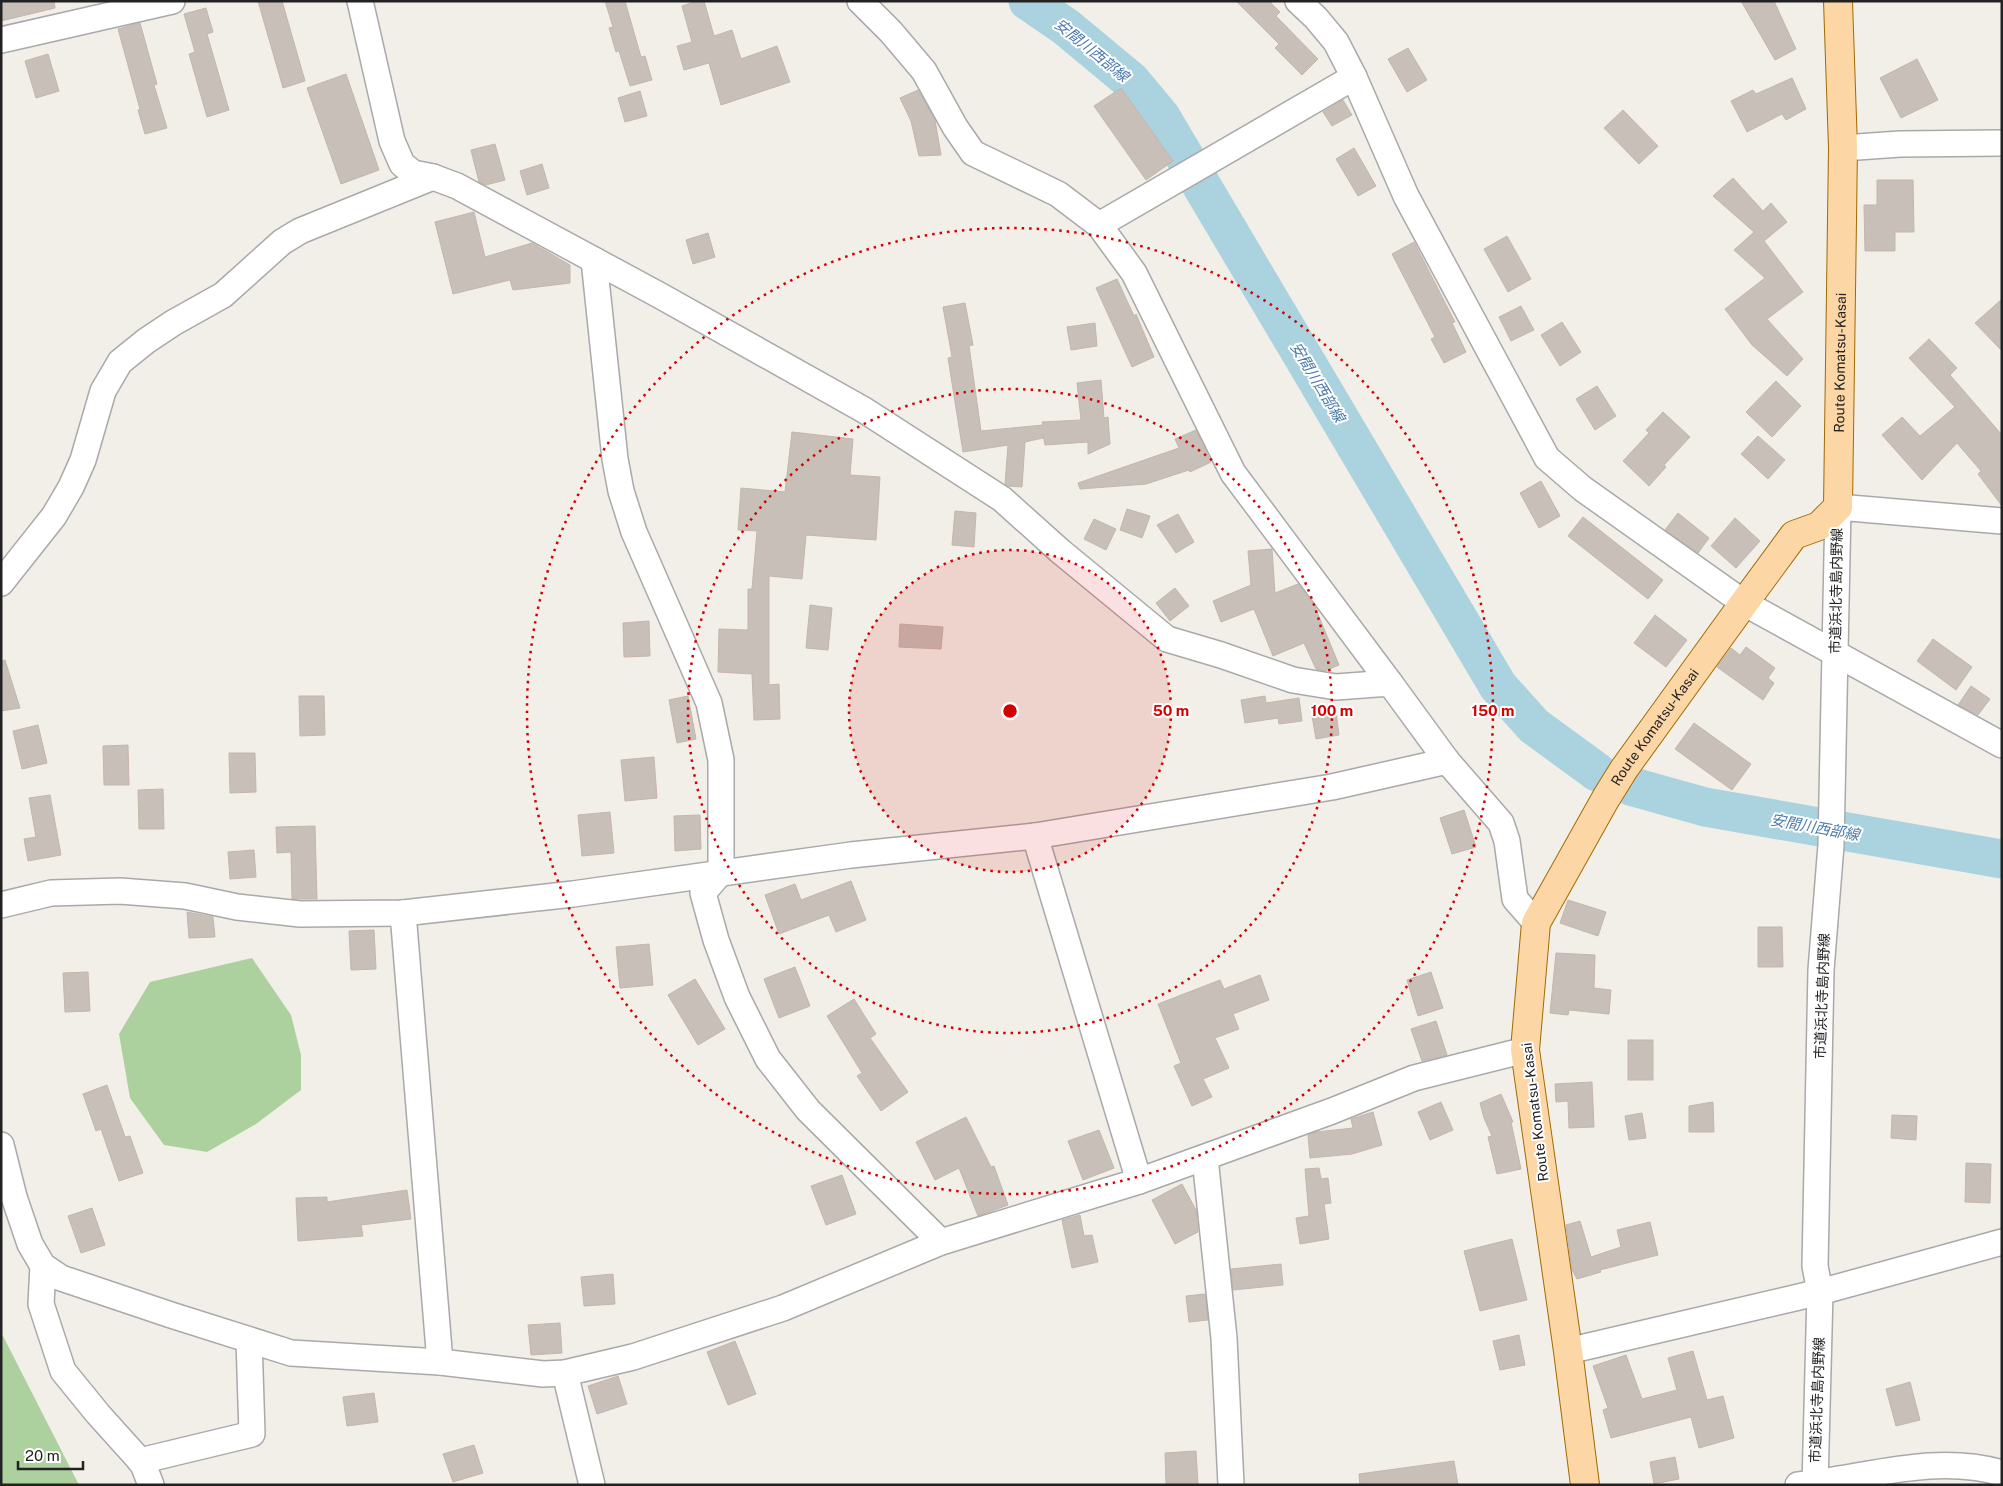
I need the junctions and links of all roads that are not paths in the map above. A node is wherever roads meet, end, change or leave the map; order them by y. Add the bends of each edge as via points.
1 (172, 1) edge
2 (360, 1) edge
3 (860, 1) edge
4 (1298, 1) edge
5 (1838, 1) edge
6 (1, 40) edge
7 (1354, 78) junction
8 (2002, 143) edge
9 (1843, 148) junction
10 (433, 177) junction
11 (1098, 225) junction
12 (594, 260) junction
13 (1838, 506) junction
14 (2001, 520) edge
15 (1, 583) edge
16 (1744, 603) junction
17 (1835, 652) junction
18 (1390, 683) junction
19 (2002, 746) edge
20 (1447, 761) junction
21 (1035, 836) junction
22 (721, 872) junction
23 (1, 905) edge
24 (403, 913) junction
25 (1536, 923) junction
26 (1525, 1050) junction
27 (1, 1145) edge
28 (1205, 1158) junction
29 (1139, 1181) junction
30 (8, 1198) edge
31 (941, 1242) junction
32 (2002, 1242) edge
33 (43, 1266) junction
34 (1820, 1292) junction
35 (249, 1340) junction
36 (1568, 1350) junction
37 (440, 1362) junction
38 (565, 1373) junction
39 (140, 1461) junction
40 (2002, 1473) edge
41 (1809, 1484) edge
42 (152, 1485) edge
43 (592, 1485) edge
44 (1231, 1485) edge
45 (1585, 1485) edge

1 - 6 street
2 - 10 street via 392,141 402,164 414,173
3 - 11 street via 924,71 955,128 973,153 1058,194
4 - 7 street via 1336,42
5 - 9 main road, Route Komatsu-Kasai
7 - 11 street
7 - 16 street via 1406,196 1547,458 1583,489
8 - 9 street
9 - 13 main road, Route Komatsu-Kasai
10 - 12 street via 457,186
10 - 15 street via 300,231 282,242 223,295 173,323 120,362 104,391 71,488 54,516
11 - 18 street via 1134,273 1233,473
12 - 18 street via 864,410 954,467 1002,499 1167,639 1292,680 1336,687
12 - 22 street via 621,491 634,532 709,704 715,728 721,760
13 - 14 street
13 - 16 main road, Route Komatsu-Kasai via 1819,526 1794,535
13 - 17 street, 市道浜北寺島内野線
16 - 17 street
16 - 25 main road, Route Komatsu-Kasai via 1624,769
17 - 19 street
17 - 34 street, 市道浜北寺島内野線 via 1831,845 1821,970 1815,1266
18 - 20 street
20 - 21 street via 1332,787
20 - 25 street via 1501,823 1507,841 1515,899
21 - 22 street
21 - 29 street
22 - 24 street via 573,894
22 - 31 street via 703,894 737,996 768,1059 808,1110
23 - 24 street via 51,893 120,891 185,896 237,907 300,914
24 - 37 street
25 - 26 main road, Route Komatsu-Kasai
26 - 28 street via 1414,1078
26 - 36 main road, Route Komatsu-Kasai
27 - 30 street
28 - 29 street
28 - 44 street via 1224,1338
29 - 31 street
30 - 33 street
31 - 38 street via 783,1308 633,1356
32 - 34 street
33 - 35 street via 61,1278
33 - 39 street via 42,1304 63,1371
34 - 36 street
34 - 41 street, 市道浜北寺島内野線
35 - 37 street via 291,1353
35 - 39 street via 252,1434
36 - 45 main road, Route Komatsu-Kasai
37 - 38 street via 543,1374
38 - 43 street
39 - 42 street
40 - 41 street via 1984,1468 1921,1466

